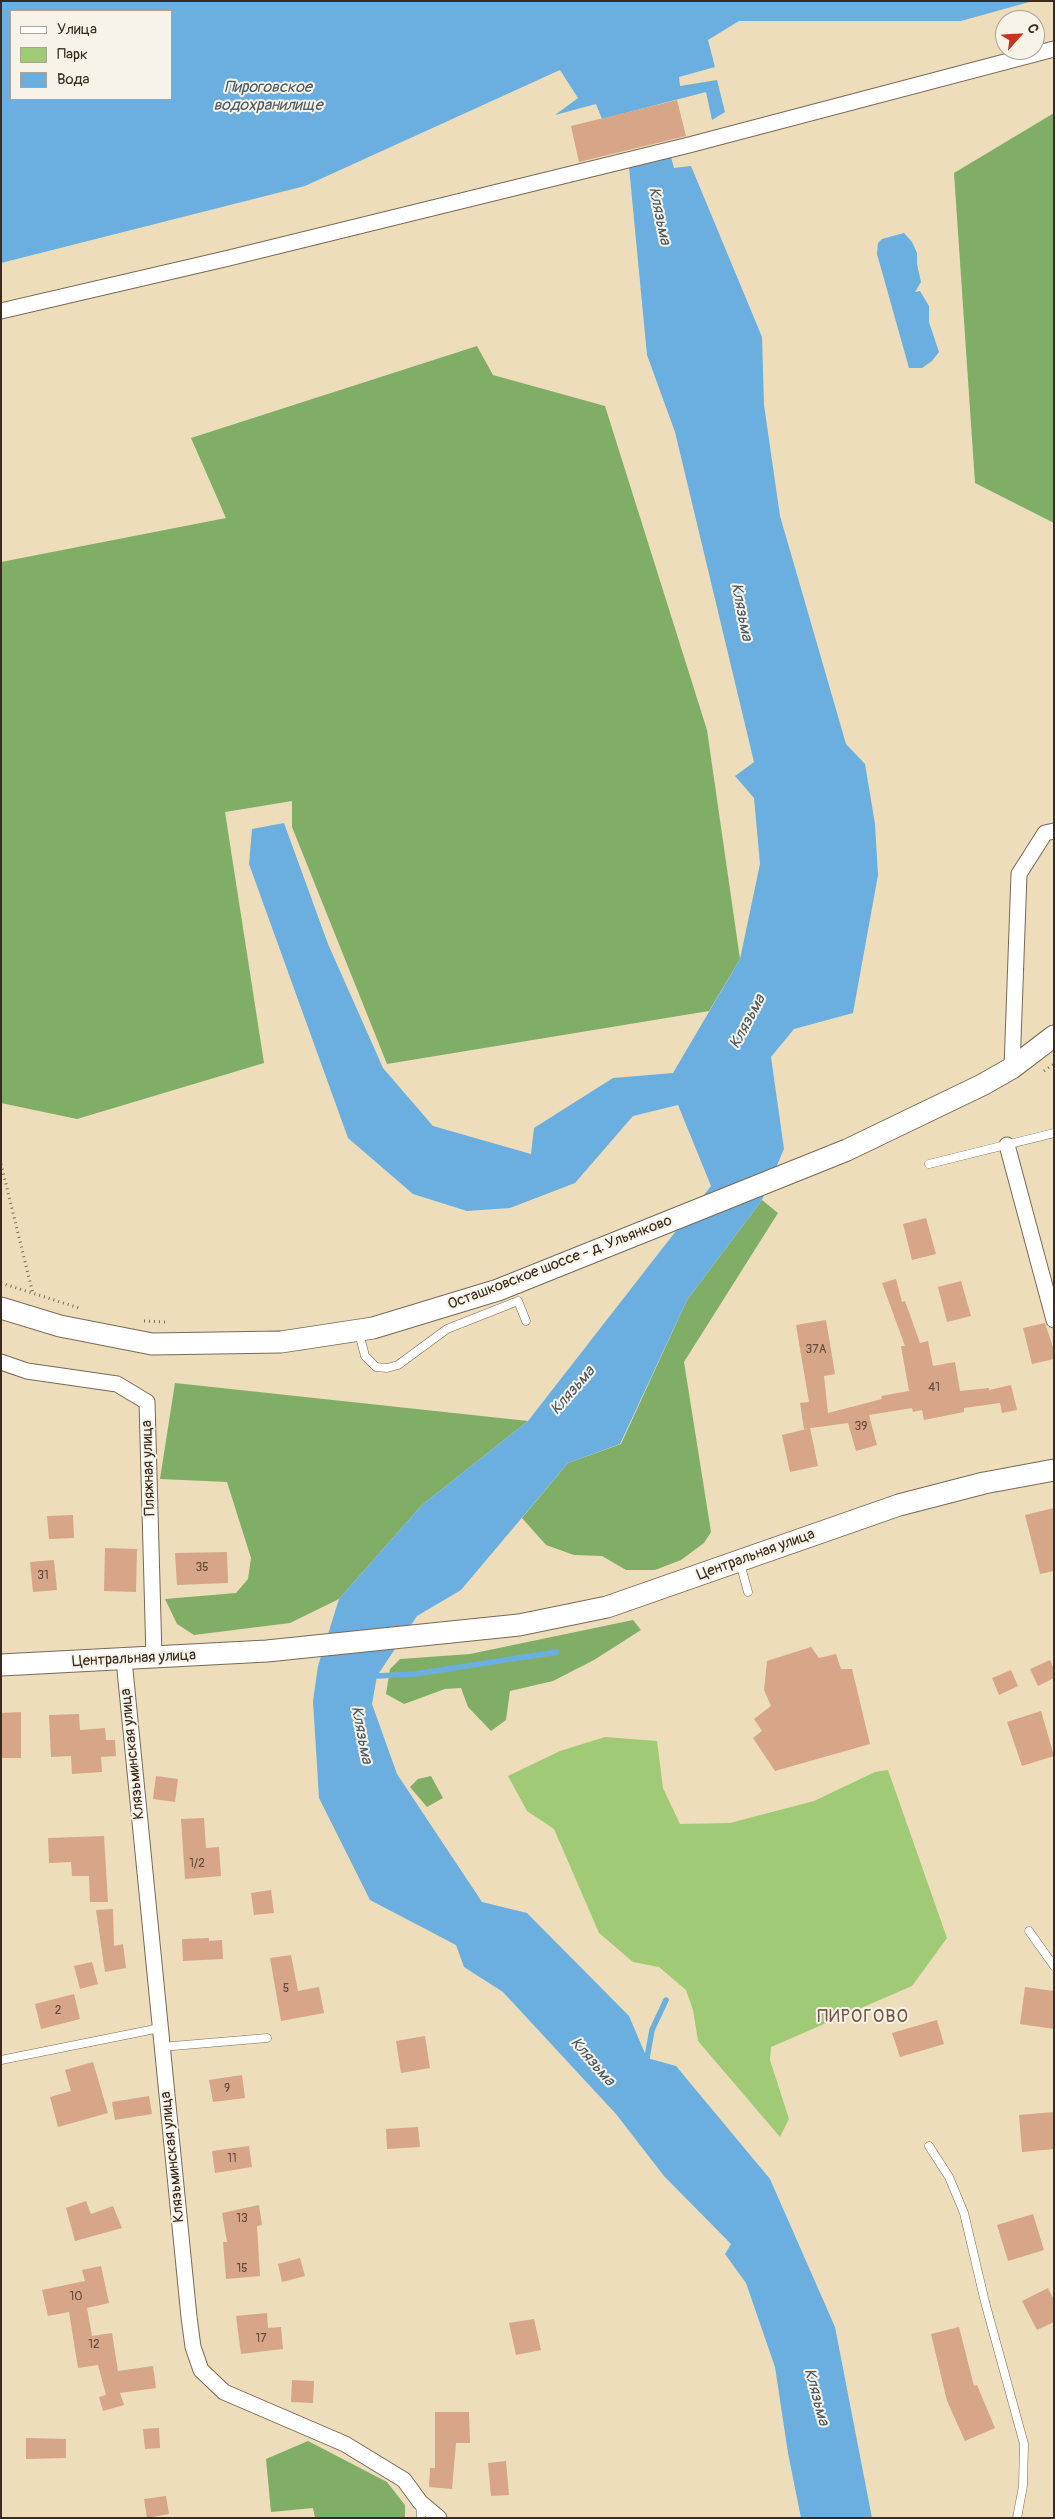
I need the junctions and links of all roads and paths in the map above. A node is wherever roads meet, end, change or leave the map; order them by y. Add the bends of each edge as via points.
1 (1054, 49) edge
2 (1, 311) edge
3 (1054, 831) edge
4 (1054, 1036) edge
5 (1012, 1068) junction
6 (1054, 1133) edge
7 (1007, 1145) junction
8 (1, 1164) edge
9 (929, 1164) dead end
10 (1, 1283) edge
11 (32, 1293) junction
12 (1, 1308) edge
13 (85, 1310) dead end
14 (38, 1319) junction
15 (139, 1320) dead end
16 (1054, 1320) edge
17 (526, 1321) dead end
18 (166, 1322) dead end
19 (358, 1330) junction
20 (1, 1362) edge
21 (1054, 1470) edge
22 (739, 1561) junction
23 (748, 1592) dead end
24 (154, 1657) junction
25 (124, 1660) junction
26 (1, 1666) edge
27 (1029, 1931) dead end
28 (1054, 1966) edge
29 (160, 2028) junction
30 (268, 2038) dead end
31 (161, 2047) junction
32 (1, 2060) edge
33 (929, 2146) dead end
34 (420, 2502) junction
35 (421, 2518) edge
36 (439, 2518) edge
37 (1017, 2518) edge

1 - 2 street via 698,143
3 - 5 street via 1045,833 1019,874
4 - 5 street, Осташковское шоссе - д. Ульянково
5 - 19 street, Осташковское шоссе - д. Ульянково via 846,1150 498,1290
6 - 7 lane
7 - 9 lane
7 - 16 street
8 - 11 path
10 - 11 path
11 - 13 path
11 - 14 path
12 - 14 street, Осташковское шоссе - д. Ульянково
14 - 19 street, Осташковское шоссе - д. Ульянково via 152,1344 282,1342
15 - 18 path
17 - 19 lane via 518,1301 447,1329 398,1365 387,1368 376,1367 365,1356
20 - 24 street, Пляжная улица via 26,1371 117,1384 147,1402
21 - 22 street, Центральная улица via 899,1504
22 - 23 lane
22 - 24 street, Центральная улица via 607,1607 519,1625 267,1651
24 - 25 street, Центральная улица
25 - 26 street, Центральная улица
25 - 29 street, Клязьминская улица
27 - 28 lane
29 - 31 street, Клязьминская улица
29 - 32 lane
30 - 31 lane
31 - 34 street, Клязьминская улица via 189,2317 193,2347 201,2370 224,2392 345,2444 404,2480
33 - 37 lane via 949,2177 964,2213 1024,2444 1023,2486
34 - 35 lane
34 - 36 street, Клязьминская улица

